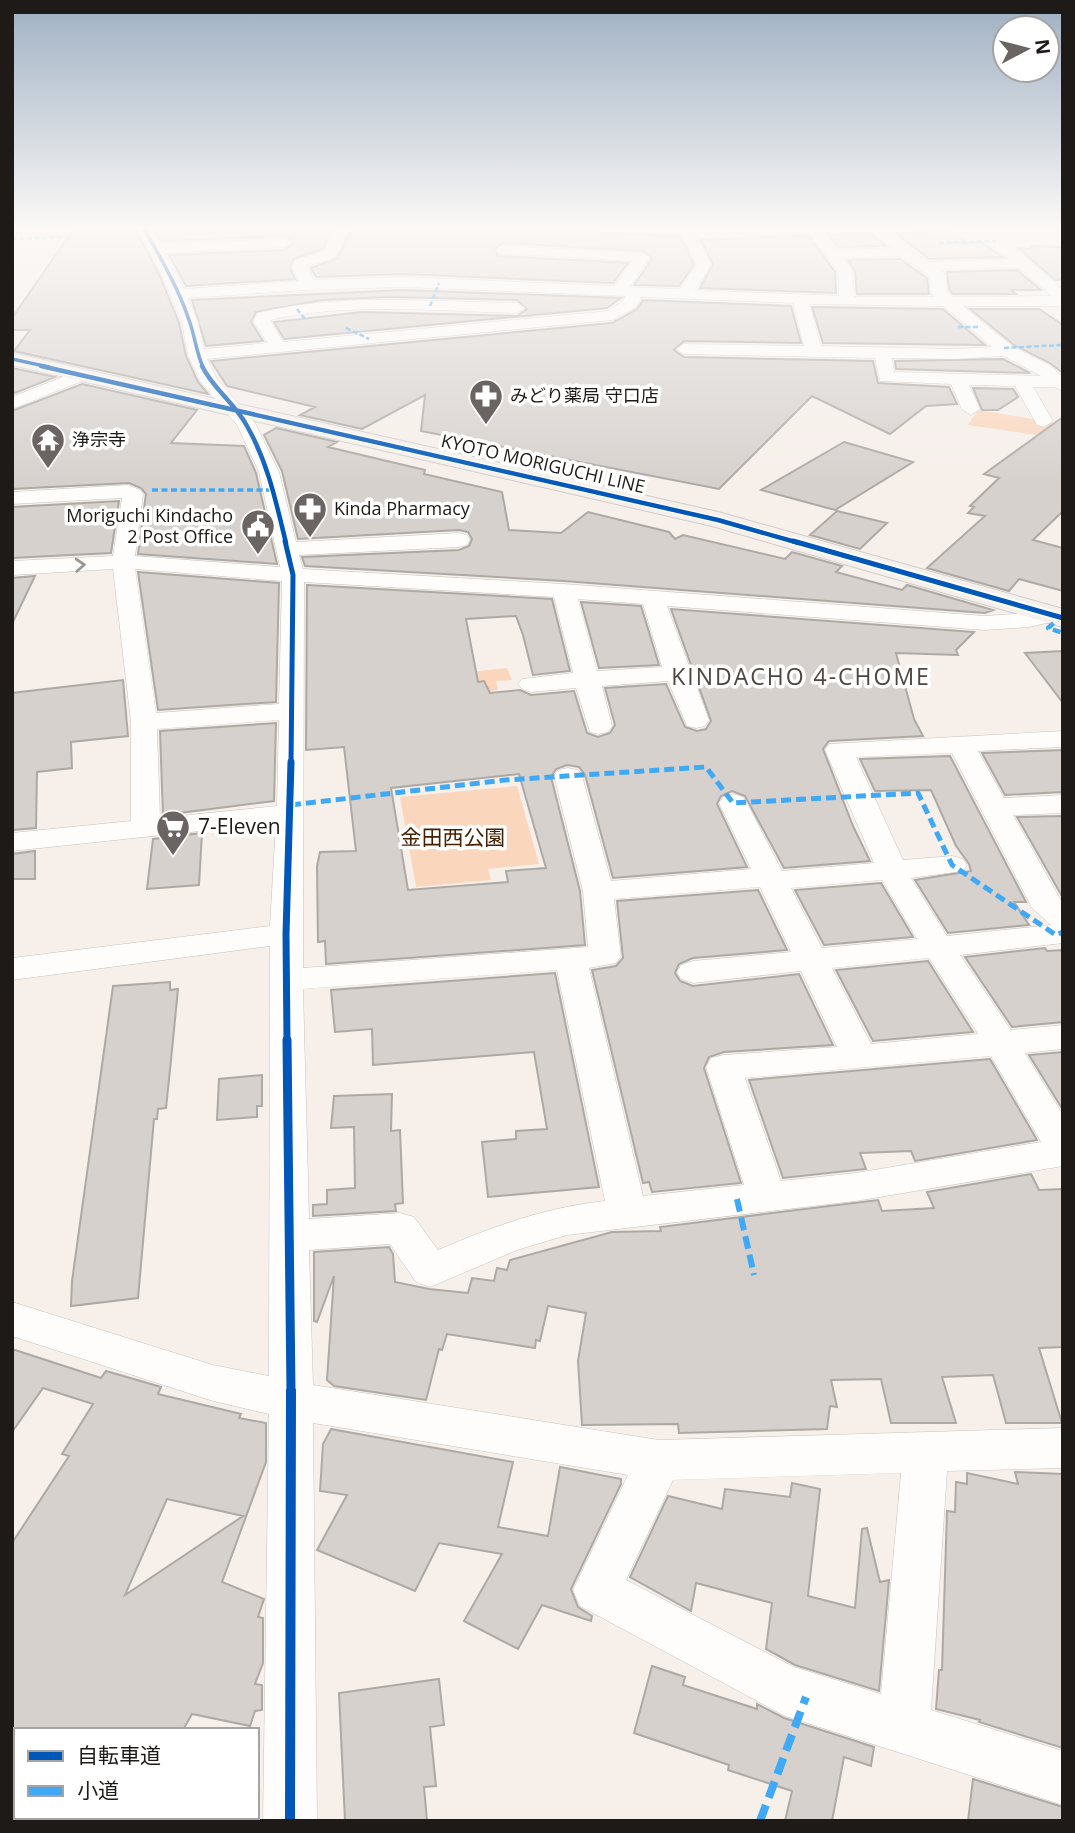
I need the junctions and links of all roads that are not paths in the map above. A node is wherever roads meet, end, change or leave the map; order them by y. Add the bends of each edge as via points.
1 (186, 313) edge
2 (282, 313) edge
3 (408, 313) edge
4 (564, 313) edge
5 (620, 313) edge
6 (803, 313) edge
7 (874, 313) edge
8 (961, 313) edge
9 (584, 318) junction
10 (424, 333) junction
11 (278, 346) junction
12 (684, 349) dead end
13 (814, 351) junction
14 (1007, 351) junction
15 (891, 353) junction
16 (197, 355) junction
17 (12, 359) edge
18 (81, 375) junction
19 (958, 379) junction
20 (1021, 381) junction
21 (1060, 384) edge
22 (12, 404) edge
23 (971, 409) dead end
24 (238, 411) junction
25 (1044, 421) dead end
26 (12, 498) edge
27 (459, 540) dead end
28 (123, 562) junction
29 (290, 562) junction
30 (12, 568) edge
31 (564, 591) junction
32 (653, 599) junction
33 (1057, 616) edge
34 (677, 673) junction
35 (588, 679) junction
36 (531, 684) dead end
37 (291, 710) junction
38 (696, 720) dead end
39 (144, 722) junction
40 (599, 726) dead end
41 (1063, 740) edge
42 (961, 744) junction
43 (568, 776) dead end
44 (733, 803) dead end
45 (1063, 804) edge
46 (994, 807) junction
47 (291, 813) junction
48 (146, 827) junction
49 (12, 842) edge
50 (953, 865) dead end
51 (892, 870) junction
52 (771, 879) junction
53 (598, 891) junction
54 (1060, 927) edge
55 (285, 934) junction
56 (939, 948) junction
57 (571, 958) junction
58 (811, 961) junction
59 (12, 969) edge
60 (693, 972) dead end
61 (286, 979) junction
62 (1063, 1037) edge
63 (1002, 1044) junction
64 (860, 1057) junction
65 (1063, 1147) edge
66 (1063, 1152) edge
67 (767, 1196) junction
68 (627, 1213) junction
69 (288, 1236) junction
70 (12, 1318) edge
71 (291, 1400) junction
72 (1063, 1448) edge
73 (926, 1452) junction
74 (659, 1460) junction
75 (904, 1727) junction
76 (1063, 1778) edge
77 (290, 1821) edge

1 - 16 street
2 - 11 street via 261,321
3 - 10 street via 409,325
4 - 9 street
5 - 9 street
6 - 13 street
7 - 15 street
8 - 14 street
9 - 10 street
10 - 11 street
11 - 16 street
12 - 13 street
13 - 15 street
14 - 15 street
14 - 21 street via 1043,369
15 - 19 street via 887,377
16 - 24 street via 209,381
17 - 18 main road, KYOTO MORIGUCHI LINE
18 - 22 street
18 - 24 main road, KYOTO MORIGUCHI LINE
19 - 20 street
19 - 23 street
20 - 21 street
20 - 25 street
24 - 29 street via 269,472
24 - 33 main road, KYOTO MORIGUCHI LINE via 718,520
26 - 28 street via 134,494
27 - 29 street
28 - 29 street via 218,567
30 -> 28 street
28 - 39 street
29 - 31 street
29 - 37 street
31 - 32 street
31 - 35 street
32 - 33 street via 985,623
32 - 34 street
34 - 35 street
34 - 38 street
35 - 36 street
35 - 40 street
37 - 39 street
37 - 47 street
39 - 48 street
41 - 42 street
42 - 46 street
42 - 51 street via 839,750
43 - 53 street
44 - 52 street
45 - 46 street
46 - 54 street
47 - 48 street
47 - 55 street
48 - 49 street
50 - 51 street
51 - 52 street
51 - 56 street
52 - 53 street
52 - 58 street
53 - 57 street via 605,956
54 - 56 street
55 - 59 street
55 - 61 street
56 - 58 street
56 - 63 street
57 - 61 street
57 - 68 street
58 - 60 street
58 - 64 street
61 - 69 street
62 - 63 street
63 - 64 street
63 - 65 street
64 - 67 street via 724,1067
66 - 67 street via 856,1187
67 - 68 street
68 - 69 street via 568,1220 505,1237 430,1271 400,1228
69 - 71 street
70 - 71 street via 214,1383
71 - 74 street
71 - 77 street
72 - 73 street
73 - 74 street
73 - 75 street
74 - 75 street via 597,1590 785,1690
75 - 76 street

